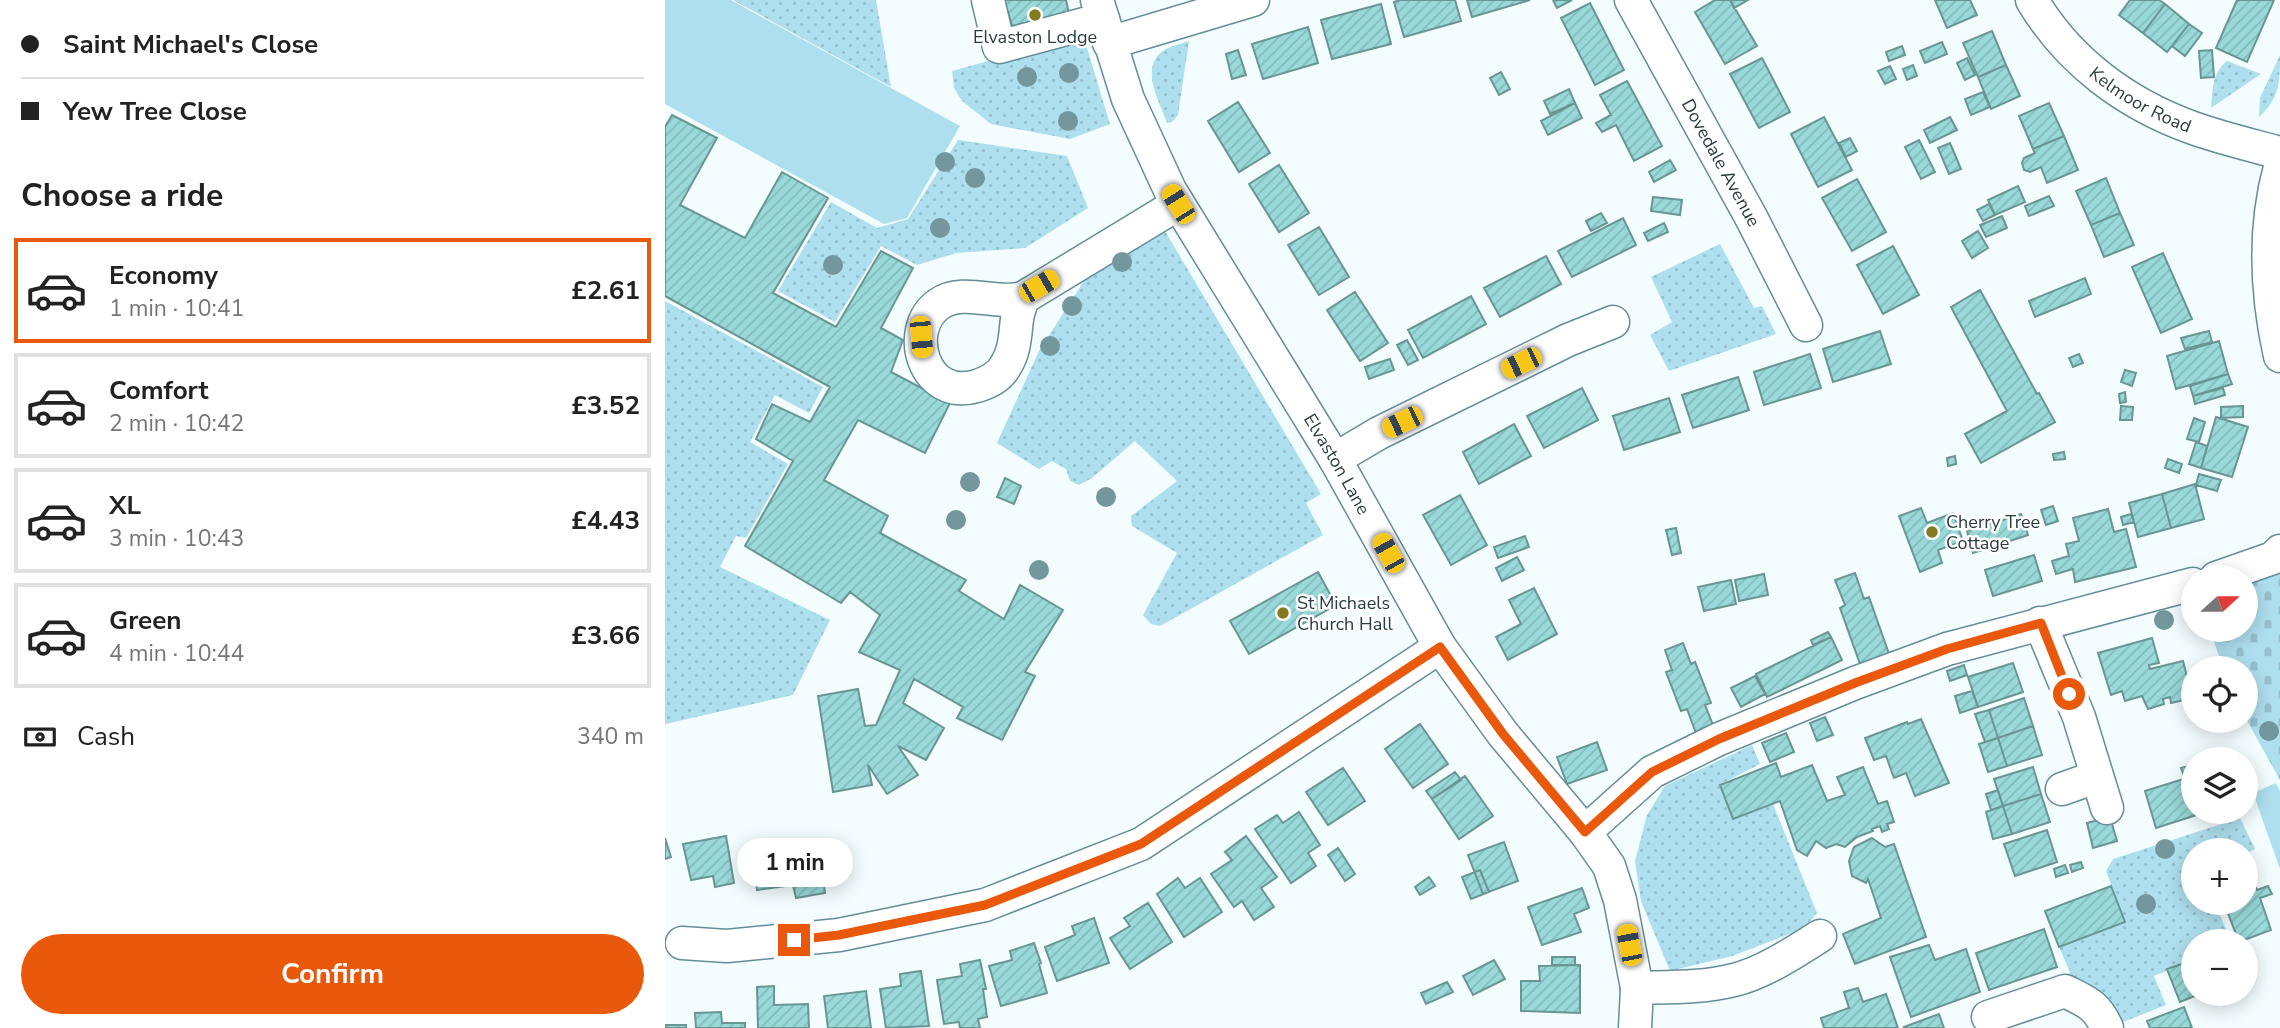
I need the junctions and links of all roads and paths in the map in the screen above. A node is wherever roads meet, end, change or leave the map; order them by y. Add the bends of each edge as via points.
1 (988, 0) edge
2 (1253, 0) edge
3 (1631, 0) edge
4 (2032, 0) edge
5 (1103, 21) edge
6 (2280, 153) edge
7 (2280, 167) edge
8 (1178, 204) junction
9 (1023, 298) dead end
10 (2276, 320) edge
11 (1613, 322) dead end
12 (1807, 325) dead end
13 (2280, 356) edge
14 (1335, 459) junction
15 (2280, 551) edge
16 (2253, 565) edge
17 (2181, 587) edge
18 (2041, 623) junction
19 (1440, 647) junction
20 (2097, 778) junction
21 (2062, 789) dead end
22 (2107, 808) dead end
23 (1585, 832) junction
24 (1820, 936) dead end
25 (682, 943) dead end
26 (1637, 988) junction
27 (1988, 1017) dead end
28 (1636, 1028) edge
29 (2107, 1028) edge

1 - 5 street via 999,47
2 - 5 street
3 - 12 street, Dovedale Avenue
4 - 6 street, Kelmoor Road via 2067,46 2116,89 2185,125
5 - 8 street, Elvaston Lane via 1128,99
7 - 10 street via 2269,234 2268,281
8 - 9 street
8 - 14 street, Elvaston Lane
10 - 13 street
11 - 14 street via 1379,433
14 - 19 street, Elvaston Lane
15 - 16 street
17 - 18 street
18 - 20 street via 2079,717
18 - 23 street via 1934,653 1719,739 1652,772
19 - 23 street, Elvaston Lane via 1503,734
19 - 25 street via 1129,849 985,905 839,935 727,946
20 - 21 street
20 - 22 street
23 - 26 street, Elvaston Lane via 1609,866 1621,900
24 - 26 street via 1737,980
26 - 28 street, Elvaston Lane
27 - 29 street via 2065,991 2094,1005

